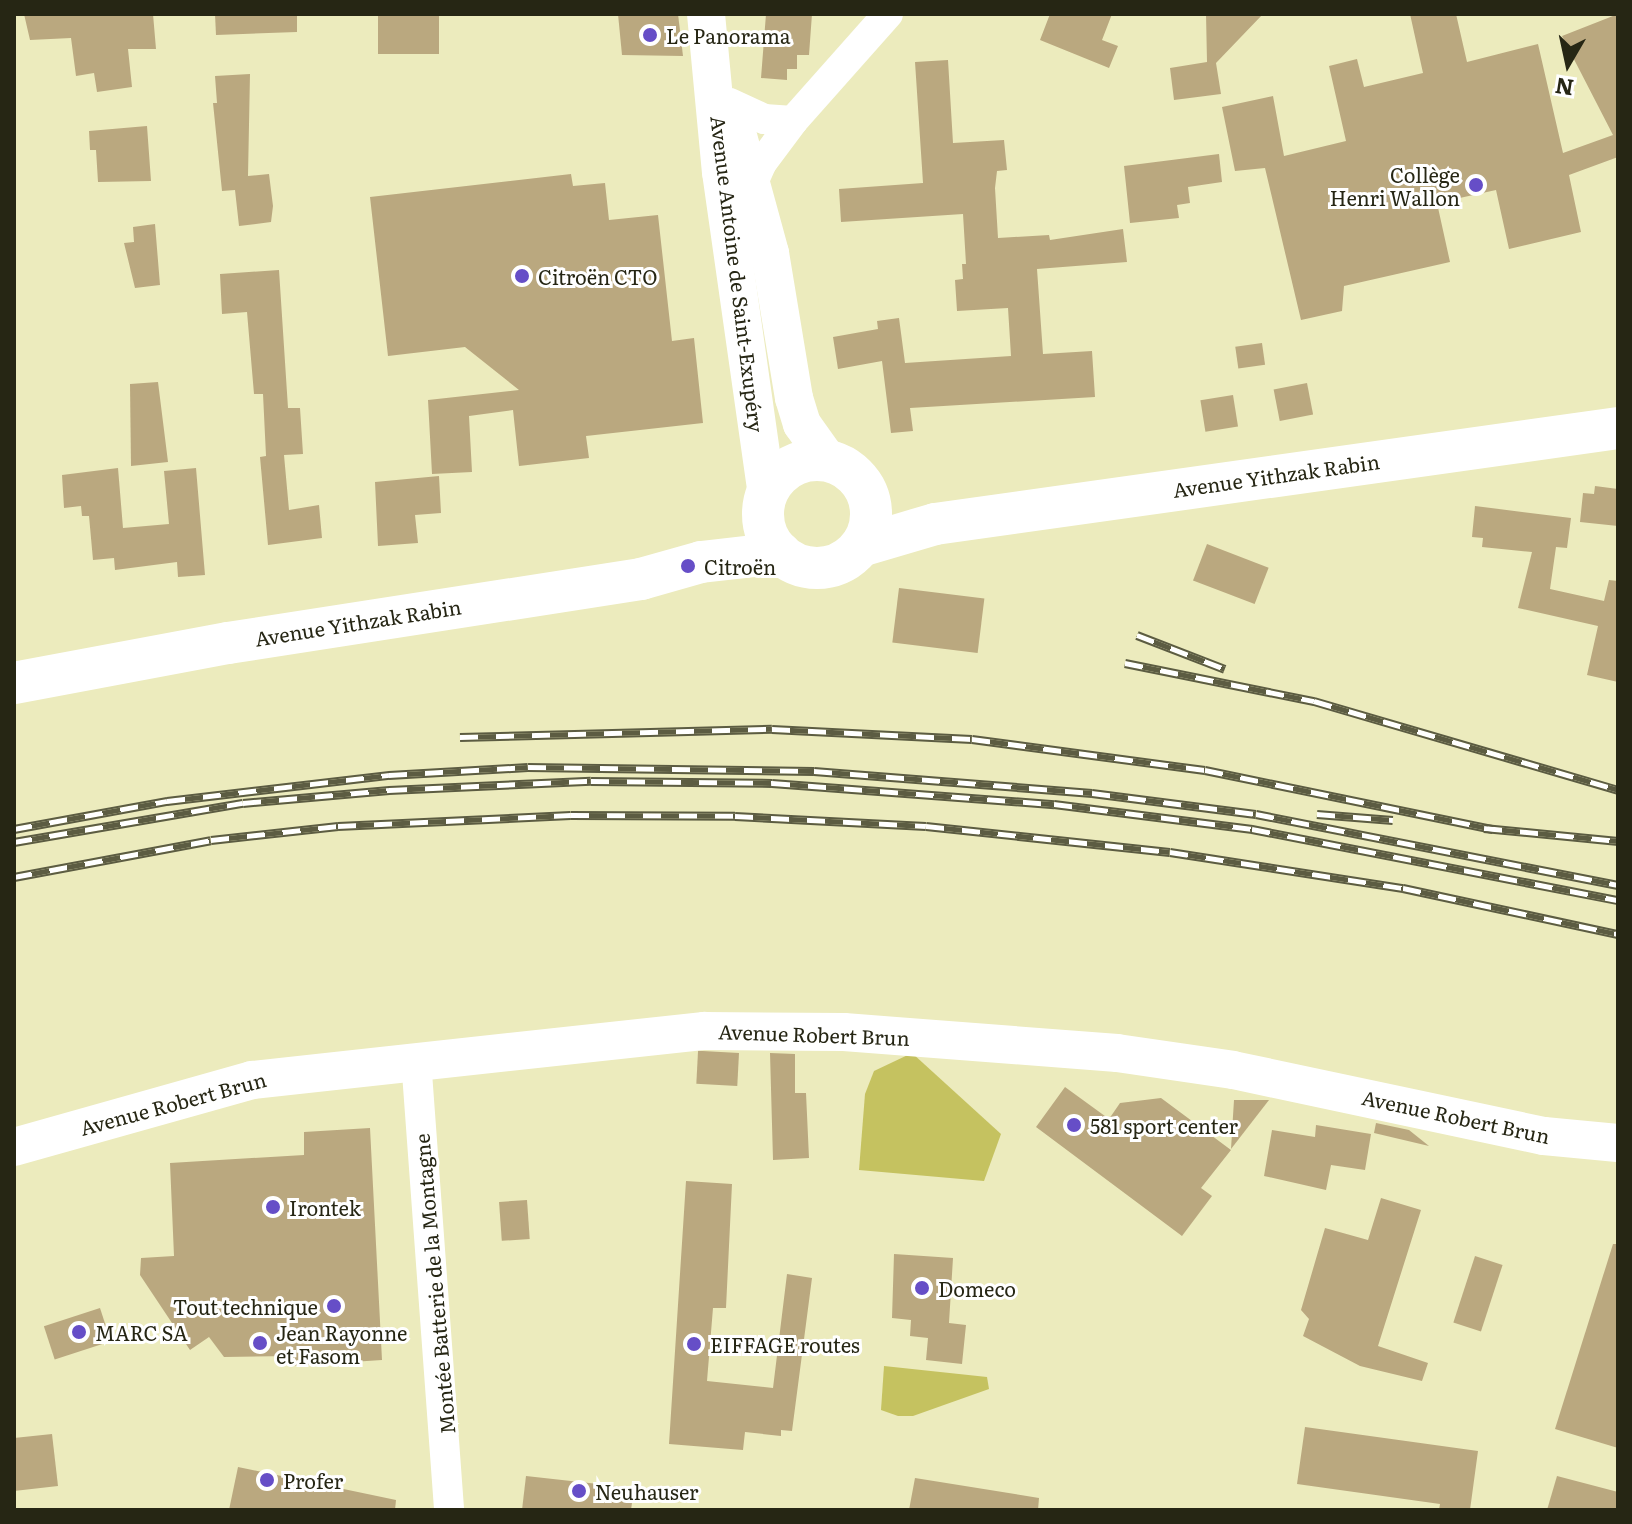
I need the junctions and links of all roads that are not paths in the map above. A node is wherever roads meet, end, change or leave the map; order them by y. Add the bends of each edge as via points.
1 (706, 14) edge
2 (888, 14) edge
3 (712, 52) junction
4 (730, 103) junction
5 (793, 121) junction
6 (751, 184) junction
7 (735, 265) junction
8 (1618, 428) edge
9 (829, 462) junction
10 (869, 498) junction
11 (765, 501) junction
12 (935, 524) junction
13 (861, 546) junction
14 (780, 553) junction
15 (701, 562) junction
16 (14, 683) edge
17 (416, 1059) junction
18 (1618, 1143) edge
19 (14, 1147) edge
20 (449, 1510) edge

1 - 3 street, Avenue Antoine de Saint-Exupéry
2 - 5 street
3 - 4 street, Avenue Antoine de Saint-Exupéry
3 - 7 street, Avenue Antoine de Saint-Exupéry
4 - 5 street via 764,119
4 - 6 street, Avenue Antoine de Saint-Exupéry
5 - 6 street
6 - 7 street
6 - 9 street, Avenue Antoine de Saint-Exupéry via 770,253 794,398 802,424
7 - 11 street, Avenue Antoine de Saint-Exupéry
8 - 12 main road, Avenue Yithzak Rabin
9 - 10 main road via 846,469
9 - 11 main road via 792,467
10 - 12 main road, Avenue Yithzak Rabin
10 - 13 main road via 871,514
11 - 14 main road via 770,541
11 - 15 main road, Avenue Yithzak Rabin
12 - 13 main road, Avenue Yithzak Rabin
13 - 14 main road via 831,567 813,568
14 - 15 main road, Avenue Yithzak Rabin
15 - 16 main road, Avenue Yithzak Rabin via 641,579 513,596
17 - 18 street, Avenue Robert Brun via 704,1031 939,1039 1117,1053 1233,1070 1544,1136
17 - 19 street, Avenue Robert Brun via 252,1080
17 - 20 street, Montée Batterie de la Montagne

